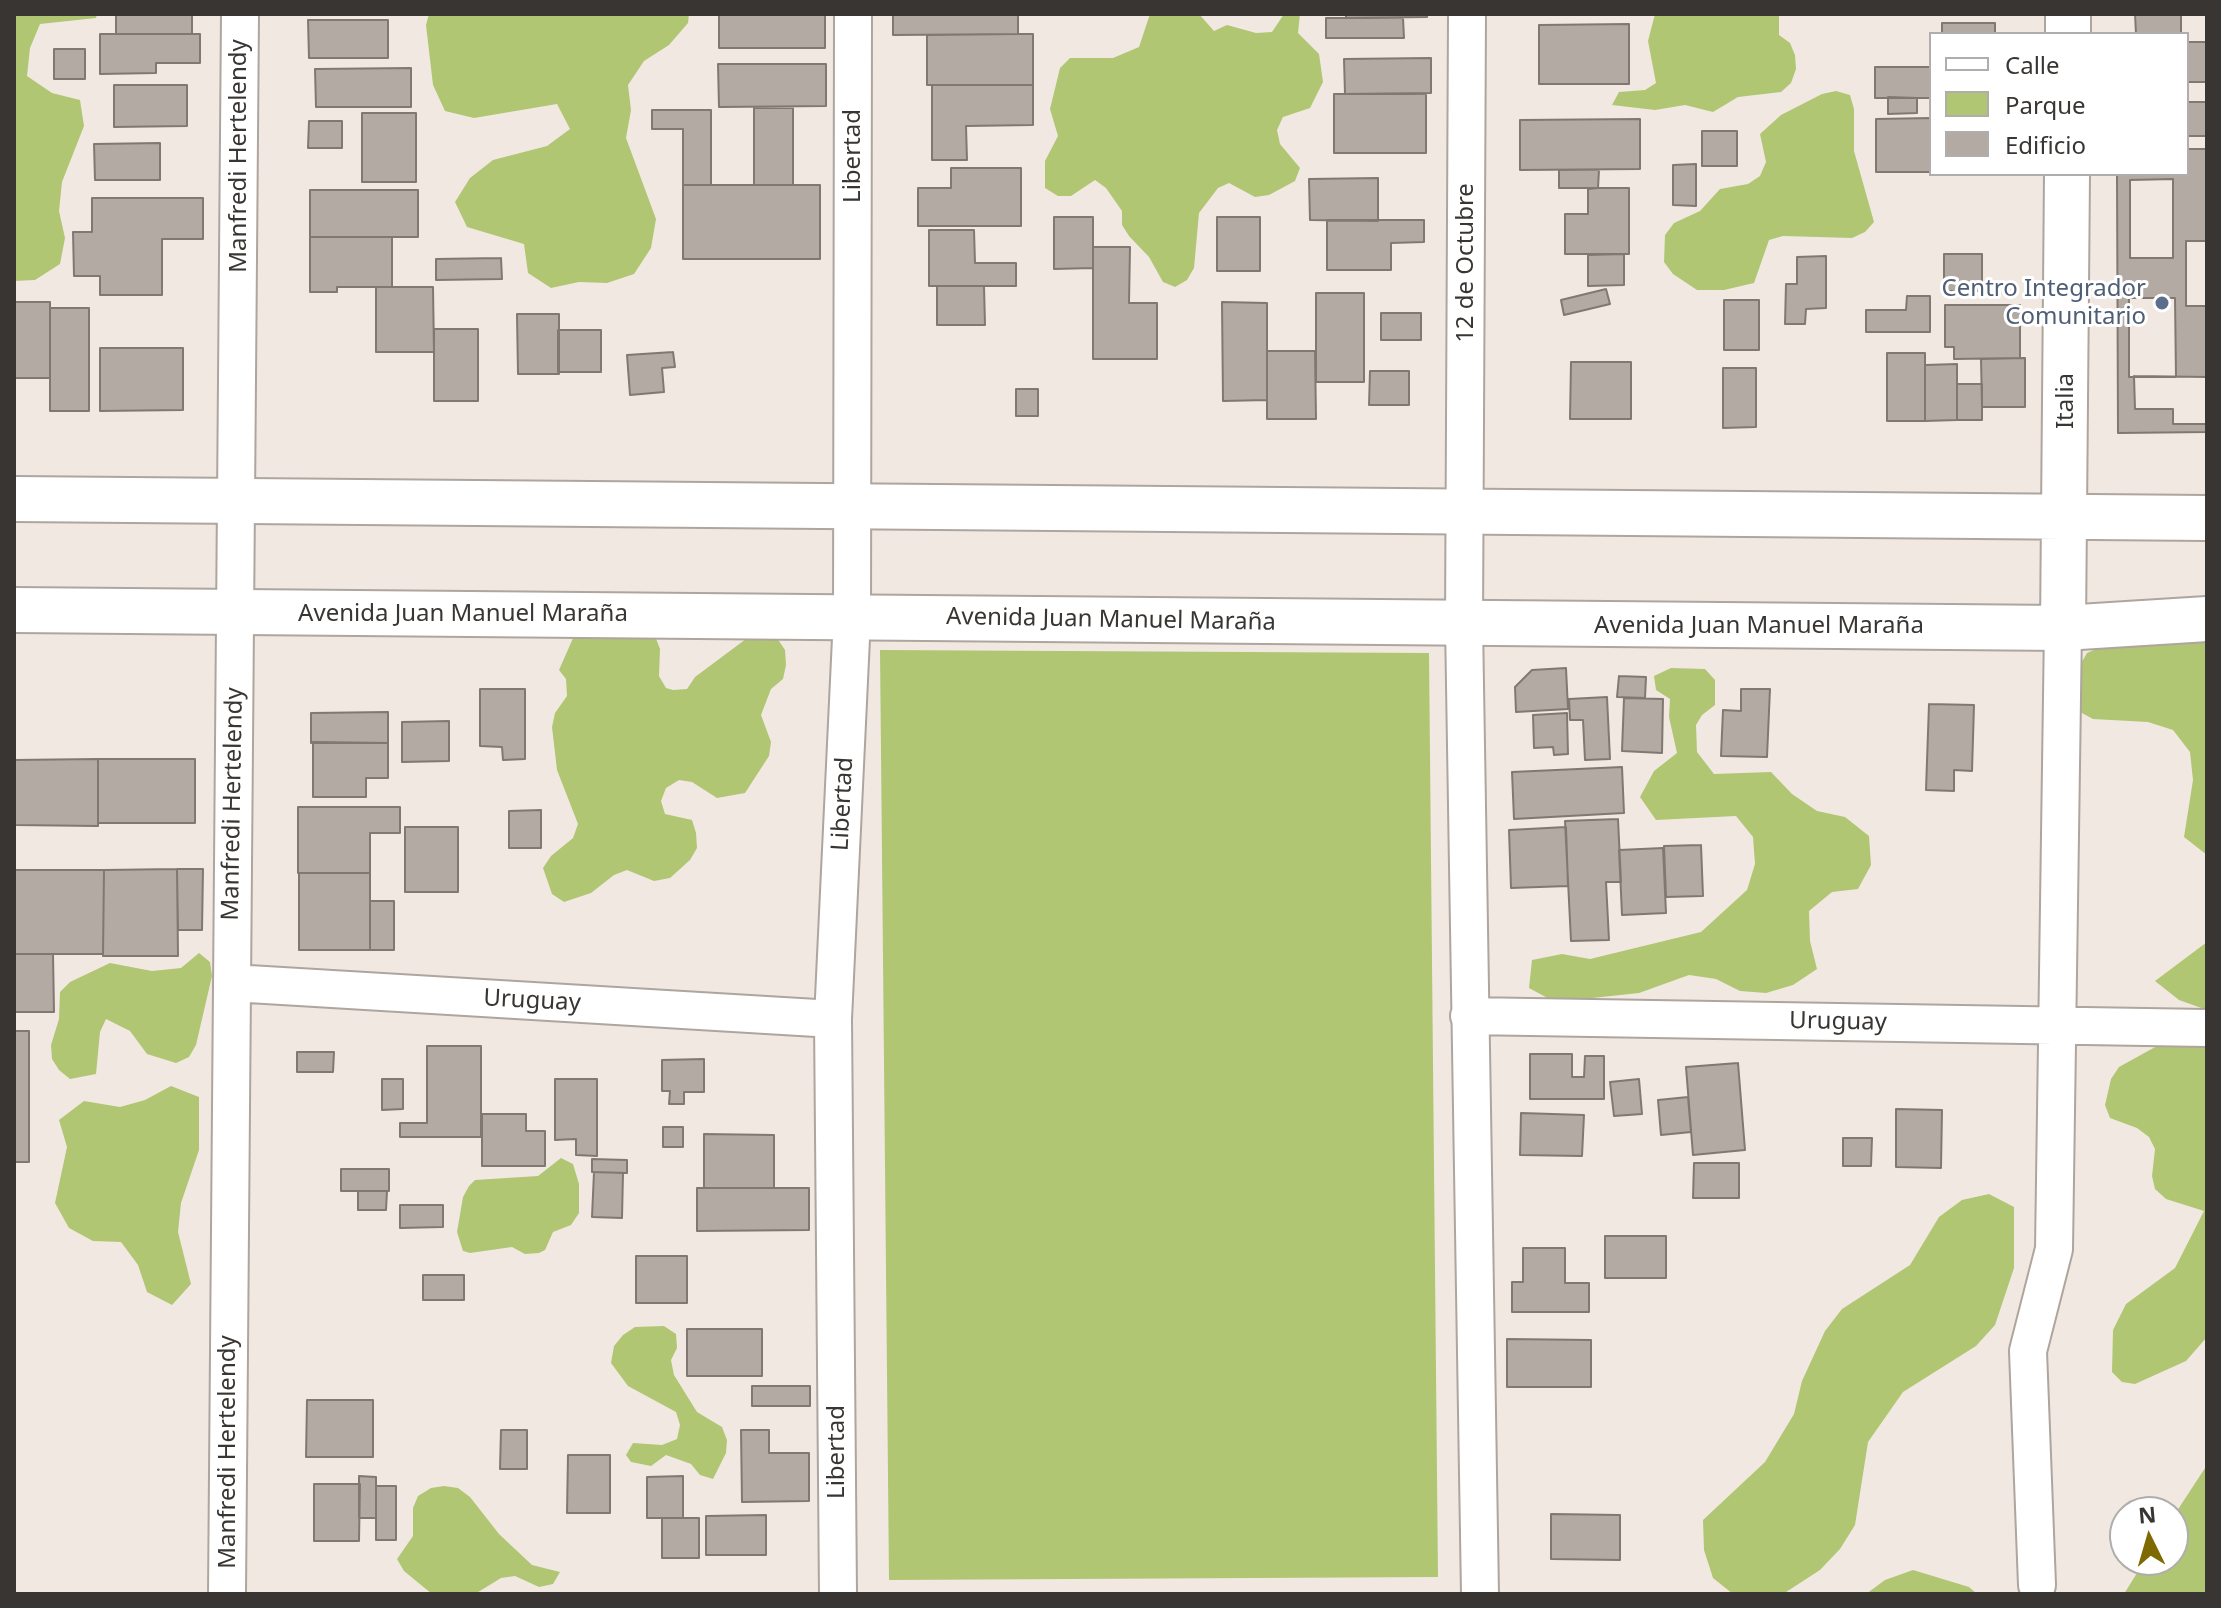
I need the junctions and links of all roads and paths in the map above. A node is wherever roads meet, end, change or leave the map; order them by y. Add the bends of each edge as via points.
1 (240, 14) edge
2 (853, 14) edge
3 (1467, 14) edge
4 (2067, 176) edge
5 (14, 499) edge
6 (237, 501) junction
7 (854, 506) junction
8 (1464, 512) junction
9 (2066, 518) junction
10 (2207, 518) edge
11 (14, 610) edge
12 (236, 612) junction
13 (852, 617) junction
14 (2207, 619) edge
15 (1464, 624) junction
16 (2063, 628) junction
17 (232, 983) junction
18 (1469, 1016) junction
19 (833, 1019) junction
20 (2058, 1026) junction
21 (2207, 1028) edge
22 (2037, 1585) dead end
23 (227, 1594) edge
24 (838, 1594) edge
25 (1480, 1594) edge

1 - 6 street, Manfredi Hertelendy
2 - 7 street, Libertad
3 - 8 street, 12 de Octubre
4 - 9 street, Italia
5 - 6 street
6 - 7 street
6 - 12 street, Manfredi Hertelendy
7 - 8 street
7 - 13 street, Libertad
8 - 9 street
8 - 15 street, 12 de Octubre
9 - 10 street
9 - 16 street, Italia
11 - 12 street, Avenida Juan Manuel Maraña
12 - 13 street, Avenida Juan Manuel Maraña
12 - 17 street, Manfredi Hertelendy
13 - 15 street, Avenida Juan Manuel Maraña
13 - 19 street, Libertad
14 - 16 street, Avenida Juan Manuel Maraña
15 - 16 street, Avenida Juan Manuel Maraña
15 - 18 street, 12 de Octubre
16 - 20 street
17 - 19 street, Uruguay
17 - 23 street, Manfredi Hertelendy
18 - 20 street, Uruguay
18 - 25 street, 12 de Octubre
19 - 24 street, Libertad
20 - 21 street, Uruguay
20 - 22 street via 2054,1249 2028,1351

